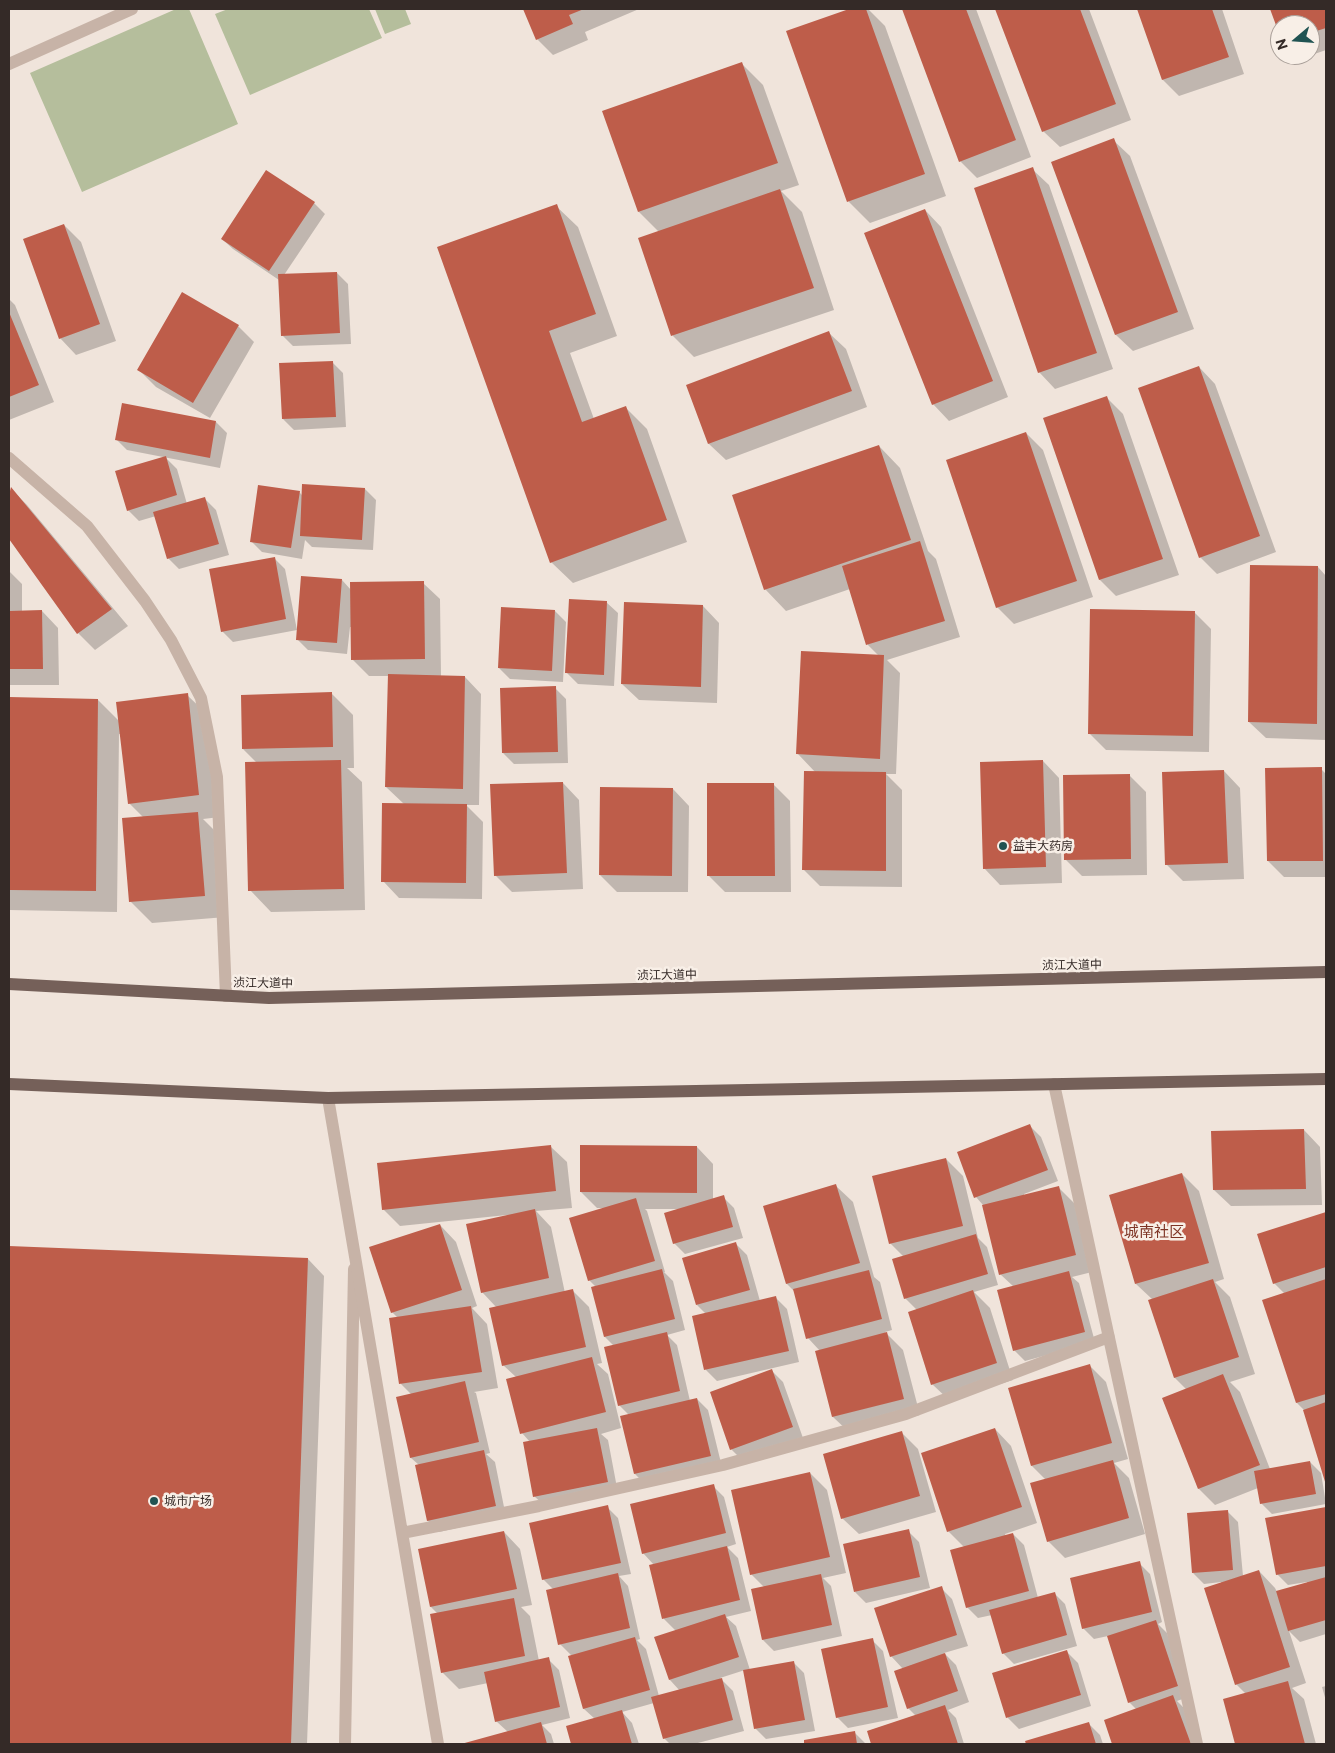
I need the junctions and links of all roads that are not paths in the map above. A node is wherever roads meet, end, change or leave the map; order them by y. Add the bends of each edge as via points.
1 (132, 9) edge
2 (9, 64) edge
3 (9, 458) edge
4 (1326, 972) edge
5 (9, 984) edge
6 (226, 996) junction
7 (1326, 1079) edge
8 (9, 1084) edge
9 (1054, 1084) junction
10 (328, 1098) junction
11 (354, 1257) junction
12 (1109, 1337) junction
13 (402, 1534) junction
14 (345, 1744) edge
15 (438, 1744) edge
16 (1198, 1744) edge

1 - 2 street
3 - 6 street via 87,526 171,640 201,698 217,778
4 - 6 main road, 浈江大道中 via 269,998
5 - 6 main road, 浈江大道中
7 - 9 main road
8 - 10 main road
9 - 10 main road
9 - 12 street
10 - 11 street
11 - 13 street
11 - 14 street
12 - 13 street via 906,1414 733,1462
12 - 16 street
13 - 15 street

